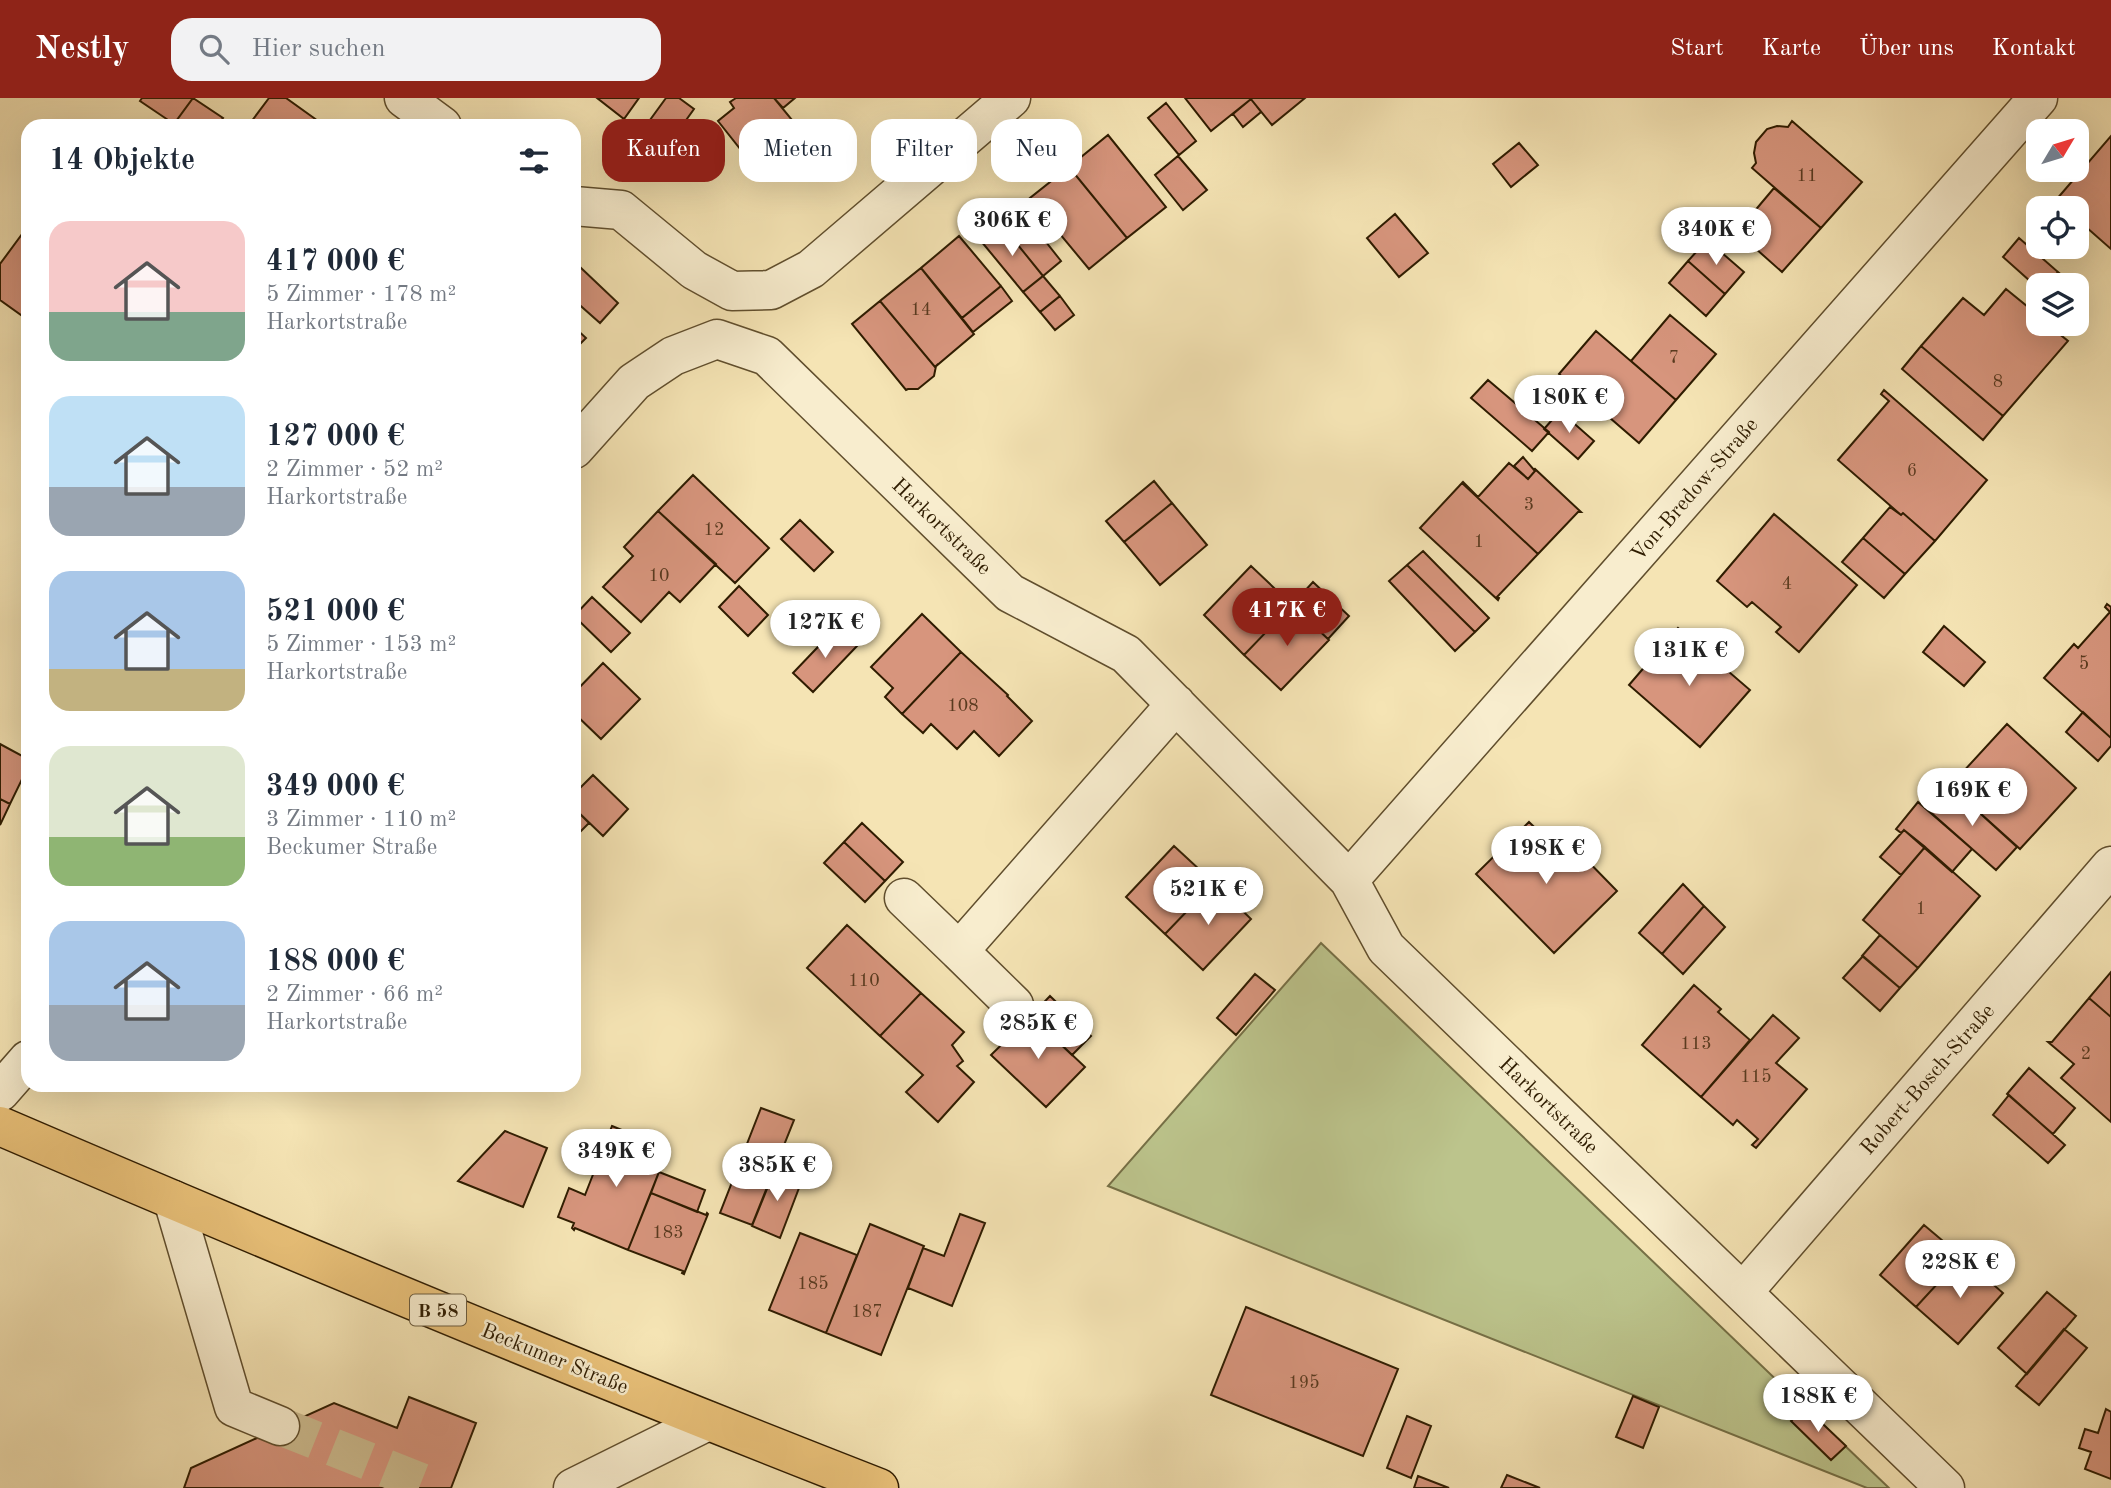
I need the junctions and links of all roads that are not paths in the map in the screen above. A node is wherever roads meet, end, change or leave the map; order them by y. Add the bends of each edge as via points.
1 (404, 98) edge
2 (1011, 98) edge
3 (2038, 98) edge
4 (432, 119) edge
5 (581, 207) edge
6 (581, 441) edge
7 (1176, 704) junction
8 (2111, 866) edge
9 (1349, 880) junction
10 (904, 898) dead end
11 (959, 951) junction
12 (1014, 1005) dead end
13 (21, 1068) edge
14 (0, 1092) edge
15 (0, 1126) edge
16 (173, 1200) junction
17 (1743, 1292) junction
18 (708, 1421) junction
19 (280, 1426) tunnel mouth
20 (573, 1488) edge
21 (879, 1488) edge
22 (1945, 1488) edge

1 - 4 street
2 - 5 street via 811,269 771,290 732,291 694,270 621,210
3 - 9 street, Von-Bredow-Straße
6 - 7 street, Harkortstraße via 634,382 673,356 717,339 767,356 1010,593 1126,654
7 - 9 street, Harkortstraße
7 - 11 street
8 - 17 street, Robert-Bosch-Straße
9 - 17 street, Harkortstraße via 1386,948
10 - 11 street
11 - 12 street
13 - 14 street
15 - 16 main road, Beckumer Straße / B 58
16 - 18 main road, Beckumer Straße / B 58
16 - 19 street via 234,1407
17 - 22 street, Harkortstraße
18 - 20 street
18 - 21 main road, Beckumer Straße / B 58

